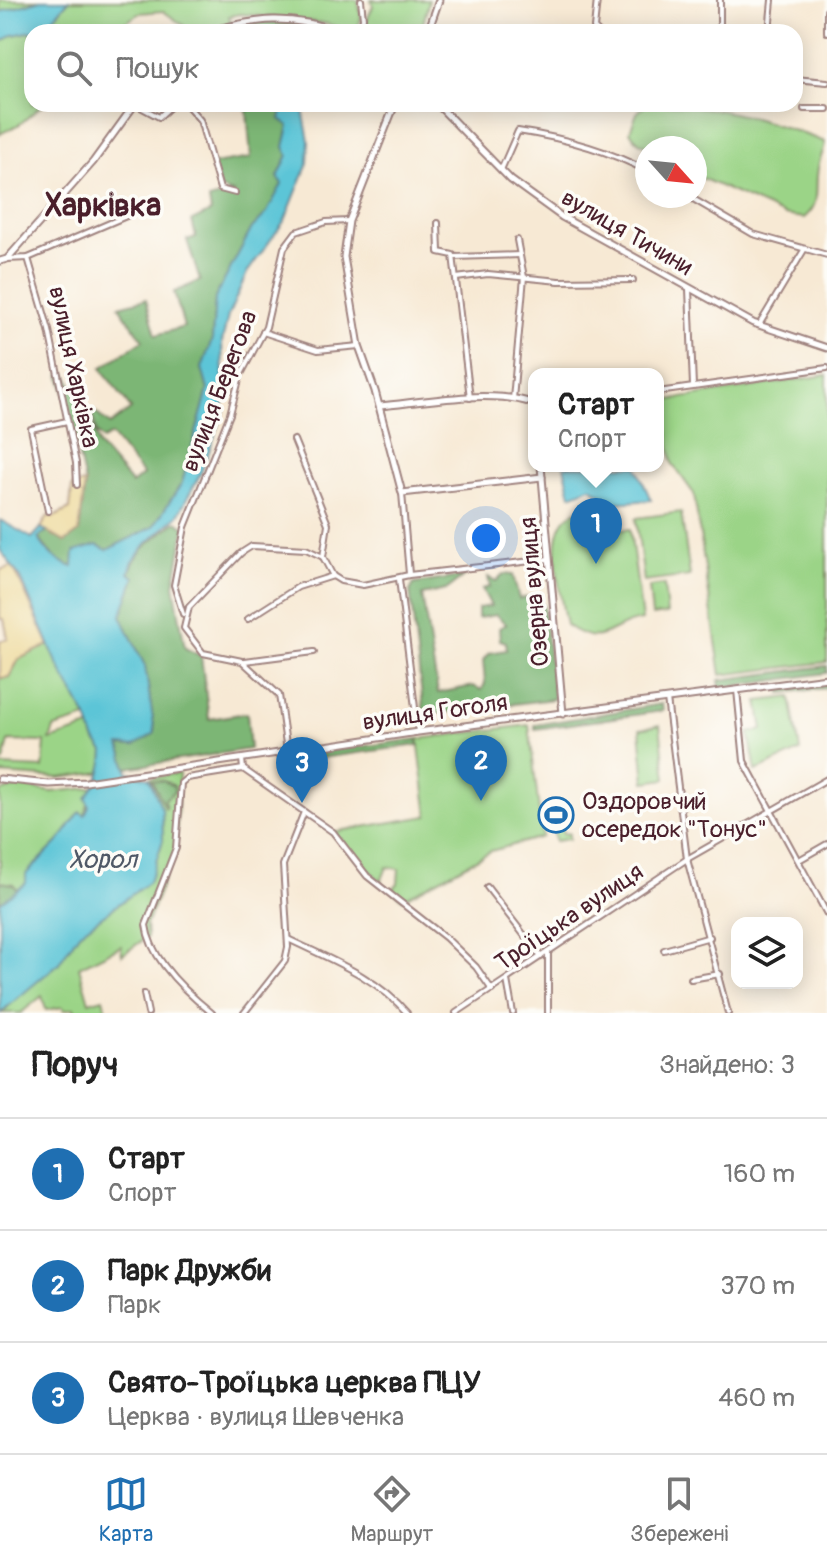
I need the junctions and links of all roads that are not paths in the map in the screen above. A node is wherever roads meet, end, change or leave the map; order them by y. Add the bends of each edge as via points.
1 (361, 0) edge
2 (439, 0) edge
3 (597, 0) edge
4 (720, 0) edge
5 (772, 0) edge
6 (827, 11) edge
7 (228, 24) edge
8 (304, 24) edge
9 (361, 24) edge
10 (431, 24) edge
11 (594, 24) edge
12 (720, 24) edge
13 (770, 24) edge
14 (827, 32) edge
15 (803, 80) edge
16 (827, 82) edge
17 (804, 109) dead end
18 (827, 109) edge
19 (129, 112) edge
20 (193, 112) edge
21 (392, 112) edge
22 (445, 112) edge
23 (635, 165) edge
24 (501, 170) junction
25 (235, 193) dead end
26 (707, 207) edge
27 (145, 208) dead end
28 (349, 221) junction
29 (438, 223) dead end
30 (517, 240) dead end
31 (804, 250) junction
32 (520, 255) junction
33 (827, 255) edge
34 (453, 257) junction
35 (28, 258) junction
36 (4, 260) edge
37 (524, 277) junction
38 (456, 278) junction
39 (633, 280) dead end
40 (689, 289) junction
41 (759, 325) junction
42 (263, 332) junction
43 (359, 346) junction
44 (827, 348) edge
45 (827, 368) edge
46 (693, 387) junction
47 (664, 391) edge
48 (470, 398) junction
49 (513, 399) junction
50 (528, 403) edge
51 (380, 406) junction
52 (67, 421) junction
53 (294, 440) dead end
54 (542, 472) edge
55 (542, 477) junction
56 (77, 485) dead end
57 (402, 493) junction
58 (48, 511) dead end
59 (323, 557) junction
60 (549, 559) junction
61 (409, 575) junction
62 (333, 576) junction
63 (399, 579) junction
64 (184, 616) junction
65 (248, 619) dead end
66 (314, 652) dead end
67 (244, 662) junction
68 (827, 678) edge
69 (737, 690) junction
70 (667, 699) junction
71 (563, 714) junction
72 (418, 732) junction
73 (287, 751) junction
74 (242, 759) junction
75 (243, 769) junction
76 (0, 779) edge
77 (827, 779) edge
78 (773, 811) junction
79 (304, 812) junction
80 (827, 844) edge
81 (687, 859) junction
82 (799, 860) junction
83 (487, 887) dead end
84 (825, 907) edge
85 (827, 914) edge
86 (710, 937) junction
87 (287, 938) junction
88 (664, 950) dead end
89 (548, 952) junction
90 (541, 957) junction
91 (720, 974) junction
92 (691, 979) dead end
93 (507, 980) junction
94 (492, 990) junction
95 (144, 994) dead end
96 (148, 1013) edge
97 (212, 1013) edge
98 (244, 1013) edge
99 (407, 1013) edge
100 (456, 1013) edge
101 (513, 1013) edge
102 (548, 1013) edge
103 (728, 1013) edge

1 - 9 street
2 - 10 street
3 - 11 street
4 - 12 street
5 - 13 street
6 - 14 street
7 - 8 street via 276,18
15 - 16 street
17 - 18 street
19 - 36 street via 93,162
20 - 25 street via 220,189
21 - 28 street
22 - 24 street, вулиця Тичини
23 - 24 street via 559,138 518,131
24 - 40 street, вулиця Тичини via 562,217
26 - 31 street via 753,234
27 - 35 street
28 - 42 street, вулиця Берегова via 296,232 284,248
28 - 43 street via 344,257
29 - 34 street via 439,252
30 - 32 street
31 - 33 street
31 - 41 street
32 - 34 street
32 - 37 street
34 - 38 street
35 - 36 street
35 - 52 street, вулиця Харківка
37 - 38 street
37 - 39 street
37 - 49 street
38 - 48 street
40 - 41 street, вулиця Тичини
40 - 46 street
41 - 44 street, вулиця Тичини
42 - 43 street via 318,350
42 - 64 street, вулиця Берегова via 240,376 185,527 174,585
43 - 51 street
45 - 46 street
46 - 47 street
48 - 49 street
48 - 51 street
49 - 50 street
51 - 57 street
52 - 56 street, вулиця Харківка
52 - 58 street via 31,429
53 - 59 street via 328,524
54 - 55 street, Озерна вулиця
55 - 57 street
55 - 60 street, Озерна вулиця
57 - 61 street
59 - 62 street
59 - 64 street via 288,546 252,546 213,580
60 - 61 street
60 - 71 street, Озерна вулиця
61 - 63 street
62 - 63 street via 363,585
62 - 65 street via 298,587
63 - 72 street
64 - 67 street, вулиця Берегова via 184,628 203,653
66 - 67 street
67 - 73 street via 279,695
68 - 69 street, вулиця Гоголя
69 - 70 street, вулиця Гоголя
69 - 78 street via 744,761
70 - 71 street, вулиця Гоголя
70 - 81 street
71 - 72 street, вулиця Гоголя
72 - 73 street, вулиця Гоголя
73 - 74 street, вулиця Гоголя
74 - 75 street
74 - 76 street, вулиця Гоголя via 86,782
75 - 79 street
75 - 97 street via 181,783 176,848 146,925 152,944 187,992
77 - 78 street, Троїцька вулиця
78 - 81 street, Троїцька вулиця
78 - 82 street
79 - 87 street via 283,865
79 - 94 street via 333,832 367,876 446,938
80 - 82 street
81 - 86 street
81 - 89 street, Троїцька вулиця
82 - 84 street
83 - 90 street
84 - 85 street
86 - 88 street
86 - 91 street
87 - 98 street via 285,961
87 - 99 street via 354,970
89 - 90 street, Троїцька вулиця
89 - 102 street
90 - 93 street, Троїцька вулиця
91 - 92 street
91 - 103 street
93 - 94 street, Троїцька вулиця
93 - 101 street
94 - 100 street, Троїцька вулиця
95 - 96 street

